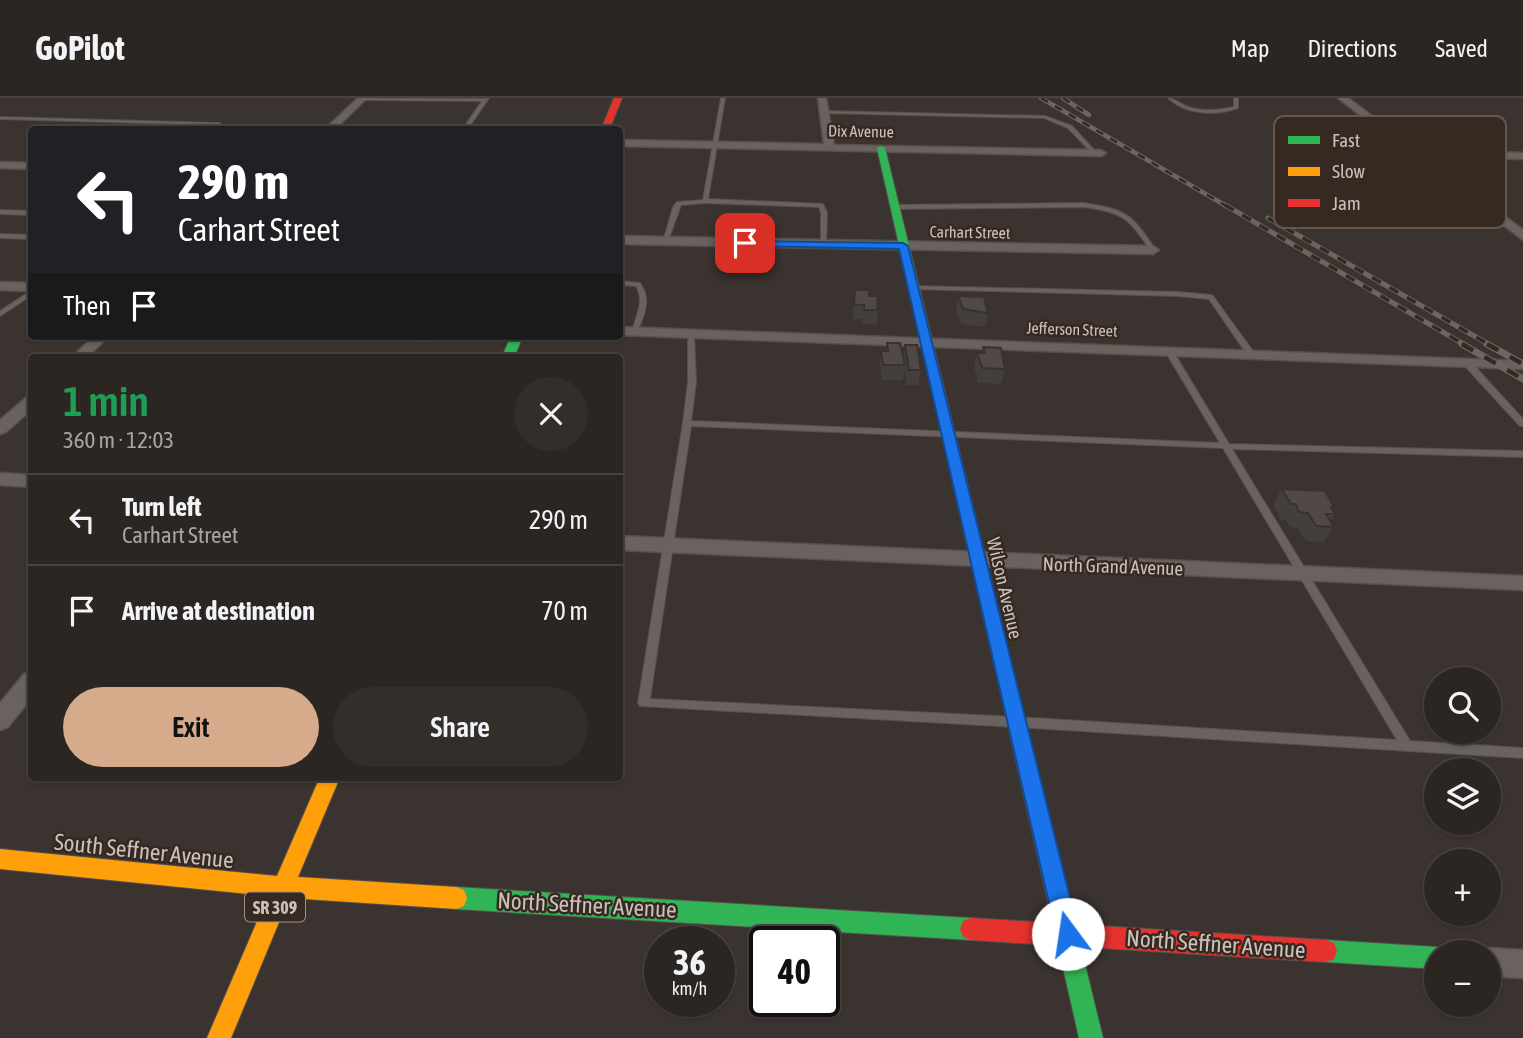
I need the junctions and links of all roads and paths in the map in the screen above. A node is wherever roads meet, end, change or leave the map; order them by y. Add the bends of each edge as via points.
1 (363, 98) edge
2 (618, 98) edge
3 (723, 98) edge
4 (822, 98) edge
5 (1170, 98) edge
6 (1236, 98) edge
7 (1342, 98) edge
8 (486, 99) edge
9 (824, 112) junction
10 (1366, 116) edge
11 (0, 118) edge
12 (216, 126) edge
13 (332, 126) edge
14 (467, 126) edge
15 (607, 126) edge
16 (623, 143) edge
17 (714, 144) junction
18 (829, 146) junction
19 (881, 148) junction
20 (1098, 153) joint
21 (0, 165) edge
22 (28, 166) edge
23 (705, 201) junction
24 (894, 207) junction
25 (0, 212) edge
26 (28, 213) edge
27 (1506, 223) edge
28 (0, 236) edge
29 (1523, 236) edge
30 (28, 237) edge
31 (623, 240) edge
32 (665, 241) junction
33 (824, 245) junction
34 (903, 246) junction
35 (1153, 250) joint
36 (623, 283) edge
37 (0, 286) edge
38 (913, 288) junction
39 (28, 289) edge
40 (28, 292) edge
41 (0, 314) edge
42 (627, 331) edge
43 (691, 333) junction
44 (98, 340) edge
45 (927, 341) junction
46 (1170, 351) junction
47 (82, 354) edge
48 (1251, 354) junction
49 (1466, 362) junction
50 (1523, 365) edge
51 (28, 404) edge
52 (687, 423) junction
53 (1523, 424) edge
54 (0, 429) edge
55 (948, 435) junction
56 (1225, 446) junction
57 (1523, 454) edge
58 (0, 480) edge
59 (28, 481) edge
60 (623, 543) edge
61 (667, 545) junction
62 (977, 560) junction
63 (1305, 574) junction
64 (1523, 583) edge
65 (28, 685) edge
66 (0, 720) edge
67 (1016, 722) junction
68 (1406, 746) junction
69 (1523, 753) edge
70 (328, 781) edge
71 (0, 859) edge
72 (283, 887) junction
73 (1068, 934) junction
74 (1424, 957) edge
75 (1501, 963) edge
76 (1523, 964) edge
77 (219, 1038) edge
78 (1091, 1038) edge

1 - 8 lane
1 - 13 street
2 - 15 street
3 - 17 lane
4 - 9 street
5 - 6 lane via 1177,105 1219,112 1236,108
7 - 10 street
8 - 14 lane
9 - 18 street
9 - 20 lane via 1045,117 1070,127
11 - 12 lane
16 - 17 street, Dix Avenue
17 - 18 street, Dix Avenue
17 - 23 lane
18 - 19 street, Dix Avenue
19 - 20 street, Dix Avenue
19 - 24 street, Wilson Avenue
21 - 22 street
23 - 32 lane via 679,203
23 - 33 lane via 821,205
24 - 34 street, Wilson Avenue
24 - 35 lane via 1084,205 1113,209 1134,222
25 - 26 lane
27 - 29 street
28 - 30 lane
31 - 32 street, Carhart Street
32 - 33 street, Carhart Street
33 - 34 street, Carhart Street
34 - 35 street, Carhart Street
34 - 38 street, Wilson Avenue
36 - 42 lane via 638,284 646,296
37 - 39 street
38 - 45 street, Wilson Avenue
38 - 48 lane via 1211,297
40 - 41 lane
42 - 43 street, Jefferson Street
43 - 45 street, Jefferson Street
43 - 52 lane
44 - 47 street
45 - 46 street, Jefferson Street
45 - 55 street, Wilson Avenue
46 - 48 street, Jefferson Street
46 - 56 lane
48 - 49 street, Jefferson Street
49 - 50 street, Jefferson Street
49 - 53 lane
51 - 54 street
52 - 55 lane
52 - 61 lane
55 - 56 lane
55 - 62 street, Wilson Avenue
56 - 57 lane
56 - 63 lane
58 - 59 street
60 - 61 street, North Grand Avenue
61 - 62 street, North Grand Avenue
61 - 67 lane via 645,703
62 - 63 street, North Grand Avenue
62 - 67 street, Wilson Avenue
63 - 64 street, North Grand Avenue
63 - 68 lane
65 - 66 street
67 - 68 lane
67 - 73 street, Wilson Avenue
68 - 69 lane
70 - 72 street, SR 309
71 - 72 street, South Seffner Avenue
72 - 73 street, North Seffner Avenue
72 - 77 street, SR 309
73 - 74 street, North Seffner Avenue
73 - 78 street, Wilson Avenue
75 - 76 street

